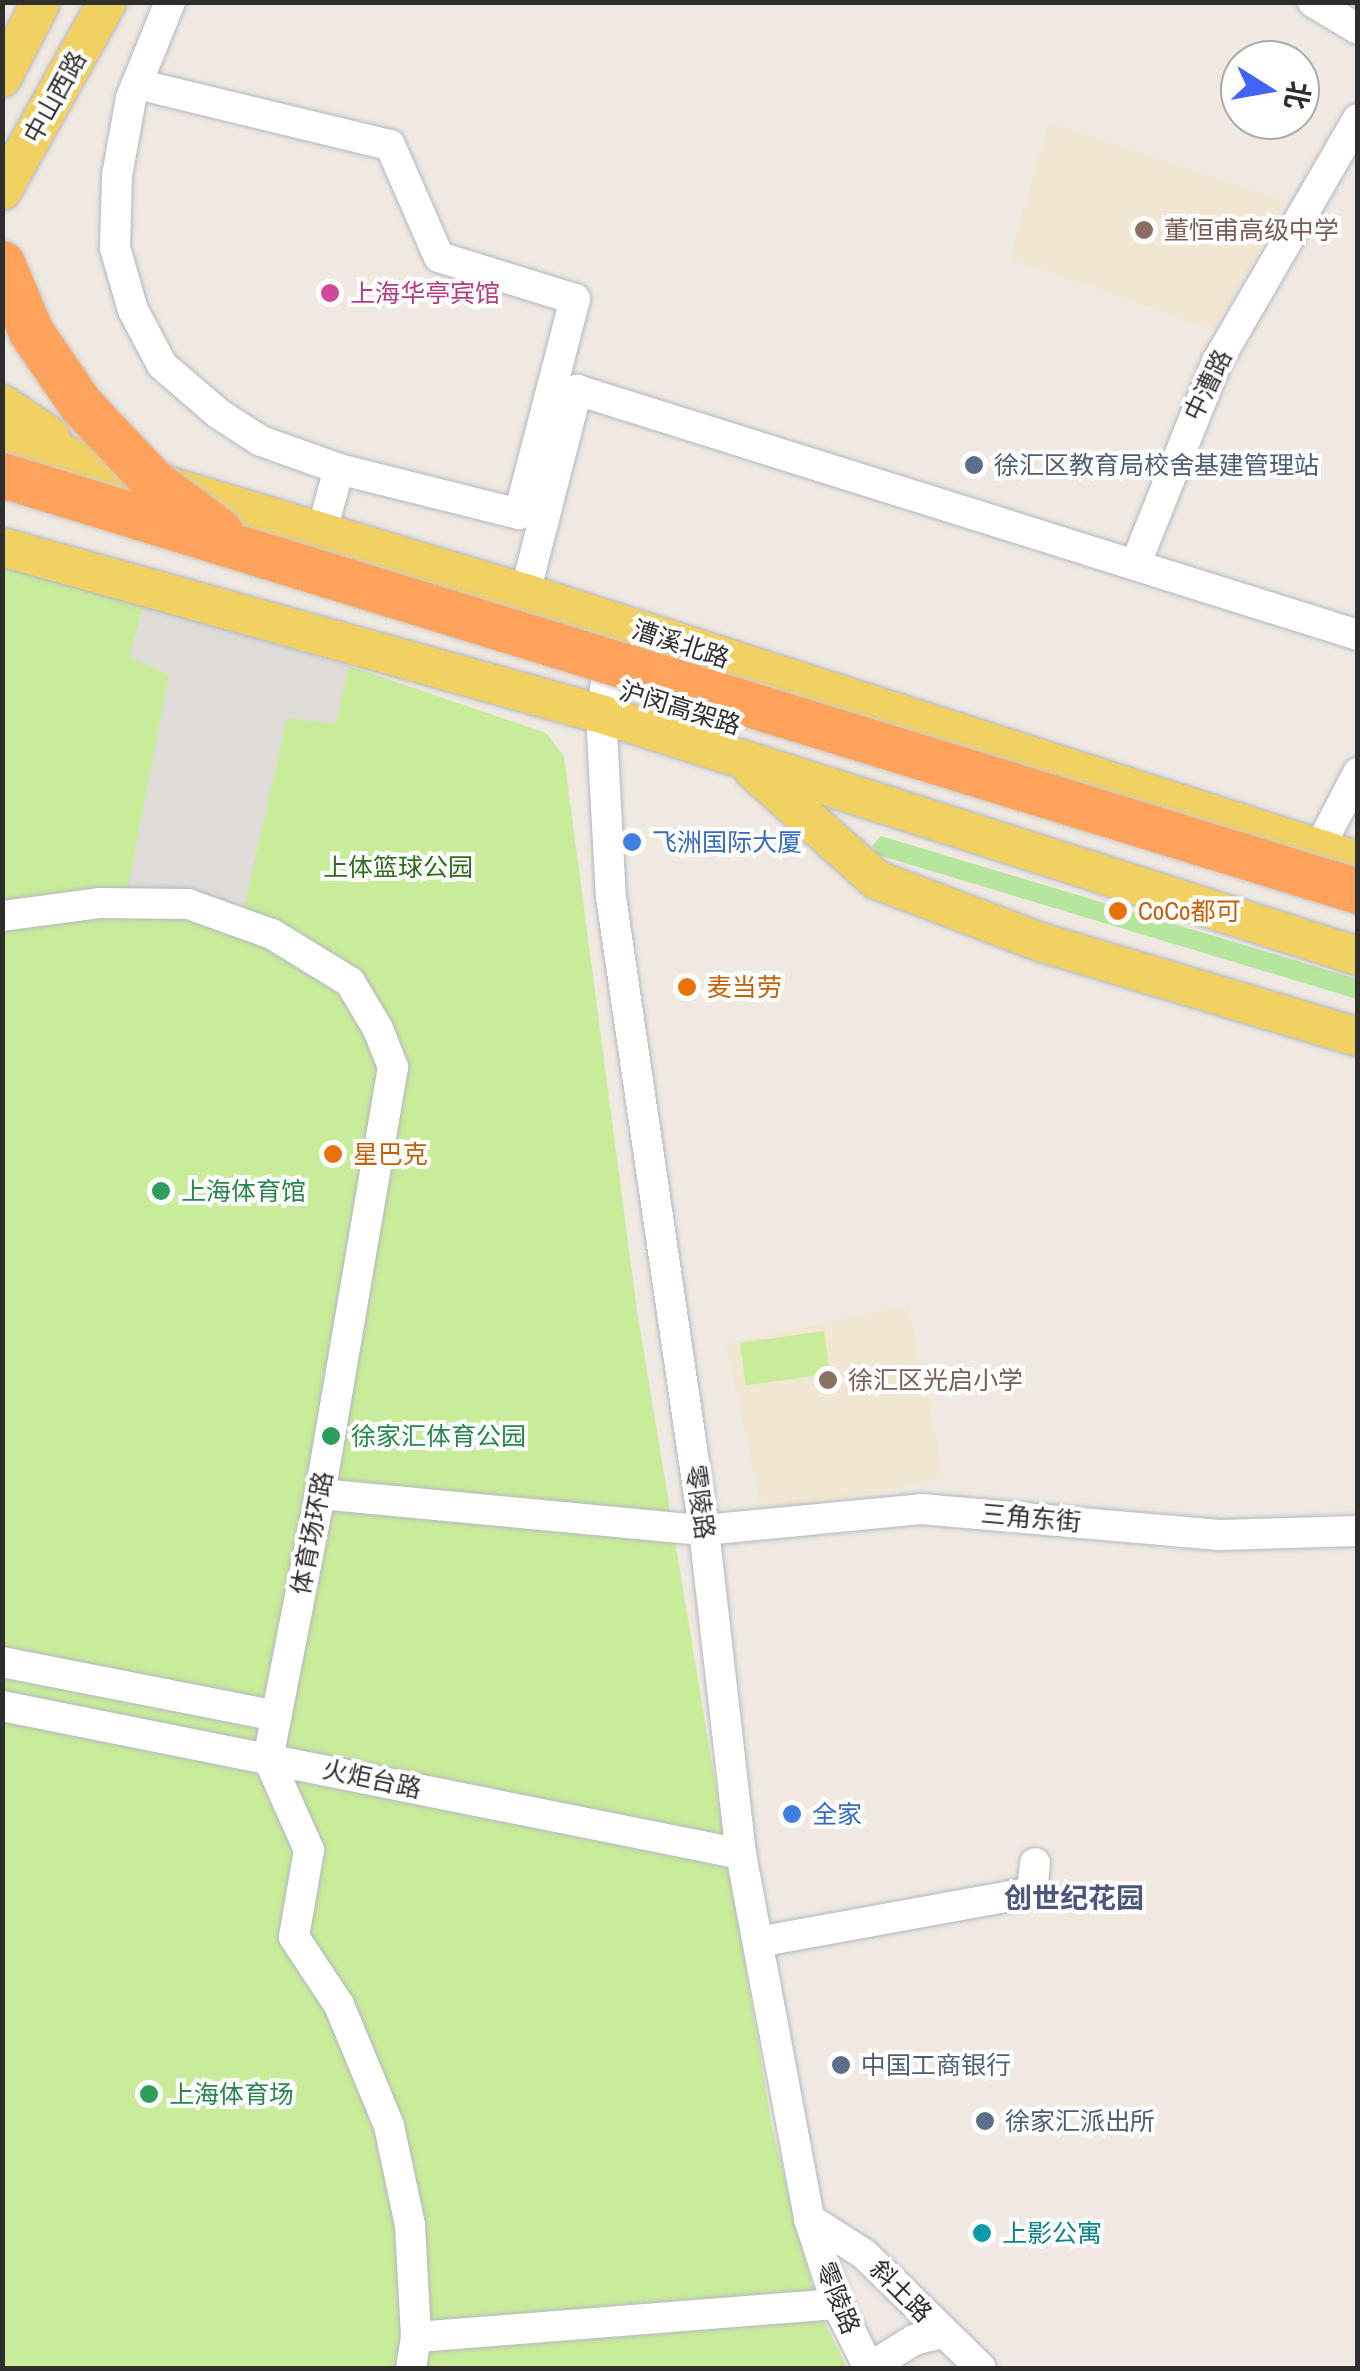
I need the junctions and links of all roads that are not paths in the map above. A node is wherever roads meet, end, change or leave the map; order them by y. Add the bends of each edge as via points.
1 (41, 2) edge
2 (107, 2) edge
3 (170, 2) edge
4 (1313, 2) edge
5 (1358, 29) edge
6 (2, 78) edge
7 (137, 84) junction
8 (1358, 119) edge
9 (2, 192) edge
10 (2, 263) edge
11 (2, 404) edge
12 (2, 436) edge
13 (339, 469) junction
14 (136, 473) junction
15 (2, 475) edge
16 (2, 502) edge
17 (322, 530) junction
18 (2, 547) edge
19 (1136, 563) junction
20 (284, 564) junction
21 (525, 593) junction
22 (615, 622) junction
23 (1358, 635) edge
24 (601, 714) junction
25 (740, 759) junction
26 (1358, 772) edge
27 (1318, 850) junction
28 (1358, 861) edge
29 (1358, 890) edge
30 (1358, 914) edge
31 (2, 916) edge
32 (1358, 956) edge
33 (1358, 1037) edge
34 (320, 1494) junction
35 (704, 1530) junction
36 (1358, 1532) edge
37 (2, 1662) edge
38 (2, 1706) edge
39 (276, 1716) junction
40 (268, 1758) junction
41 (742, 1854) junction
42 (1035, 1863) dead end
43 (758, 1942) junction
44 (809, 2219) junction
45 (837, 2304) junction
46 (942, 2332) junction
47 (416, 2337) junction
48 (411, 2368) edge
49 (869, 2368) edge
50 (982, 2368) edge

1 - 6 main road
2 - 9 main road, 中山西路
3 - 7 street
4 - 5 street
7 - 13 street via 116,176 115,248 132,310 162,365 219,414 261,441
7 - 13 street via 390,144 439,257 576,299 518,514
8 - 19 street, 中漕路 via 1217,362
10 - 20 highway, bridge via 55,372 118,446 186,508
11 - 14 main road via 34,428
12 - 14 main road, 漕溪北路
13 - 17 street
14 - 17 main road, 漕溪北路
15 - 20 highway, bridge
16 - 30 highway, 沪闵高架路
17 - 21 main road, 漕溪北路
18 - 24 main road
19 - 21 street via 577,390
19 - 23 street
20 - 29 highway, bridge
21 - 22 main road, 漕溪北路
22 - 24 street, 零陵路
22 - 27 main road, 漕溪北路
24 - 25 main road
24 - 35 street, 零陵路 via 611,897
25 - 32 main road
25 - 33 main road via 877,880 1043,943
26 - 27 street
27 - 28 main road, 漕溪北路
31 - 34 street, 体育场环路 via 99,903 188,904 272,934 350,982 378,1028 393,1067
34 - 35 street, 三角东街
34 - 39 street, 体育场环路
35 - 36 street, 三角东街 via 920,1508 1220,1534
35 - 41 street, 零陵路
37 - 39 street
38 - 40 street, 火炬台路
39 - 40 street, 体育场环路
40 - 41 street, 火炬台路
40 - 47 street via 310,1850 294,1936 339,2005 390,2126 410,2225
41 - 43 street, 零陵路
42 - 43 street via 1032,1892
43 - 44 street, 零陵路
44 - 45 street, 零陵路
44 - 46 street, 斜土路 via 864,2254
45 - 47 street
45 - 49 street, 零陵路
46 - 49 street, 斜土路 via 914,2340
46 - 50 street, 斜土路
47 - 48 street

